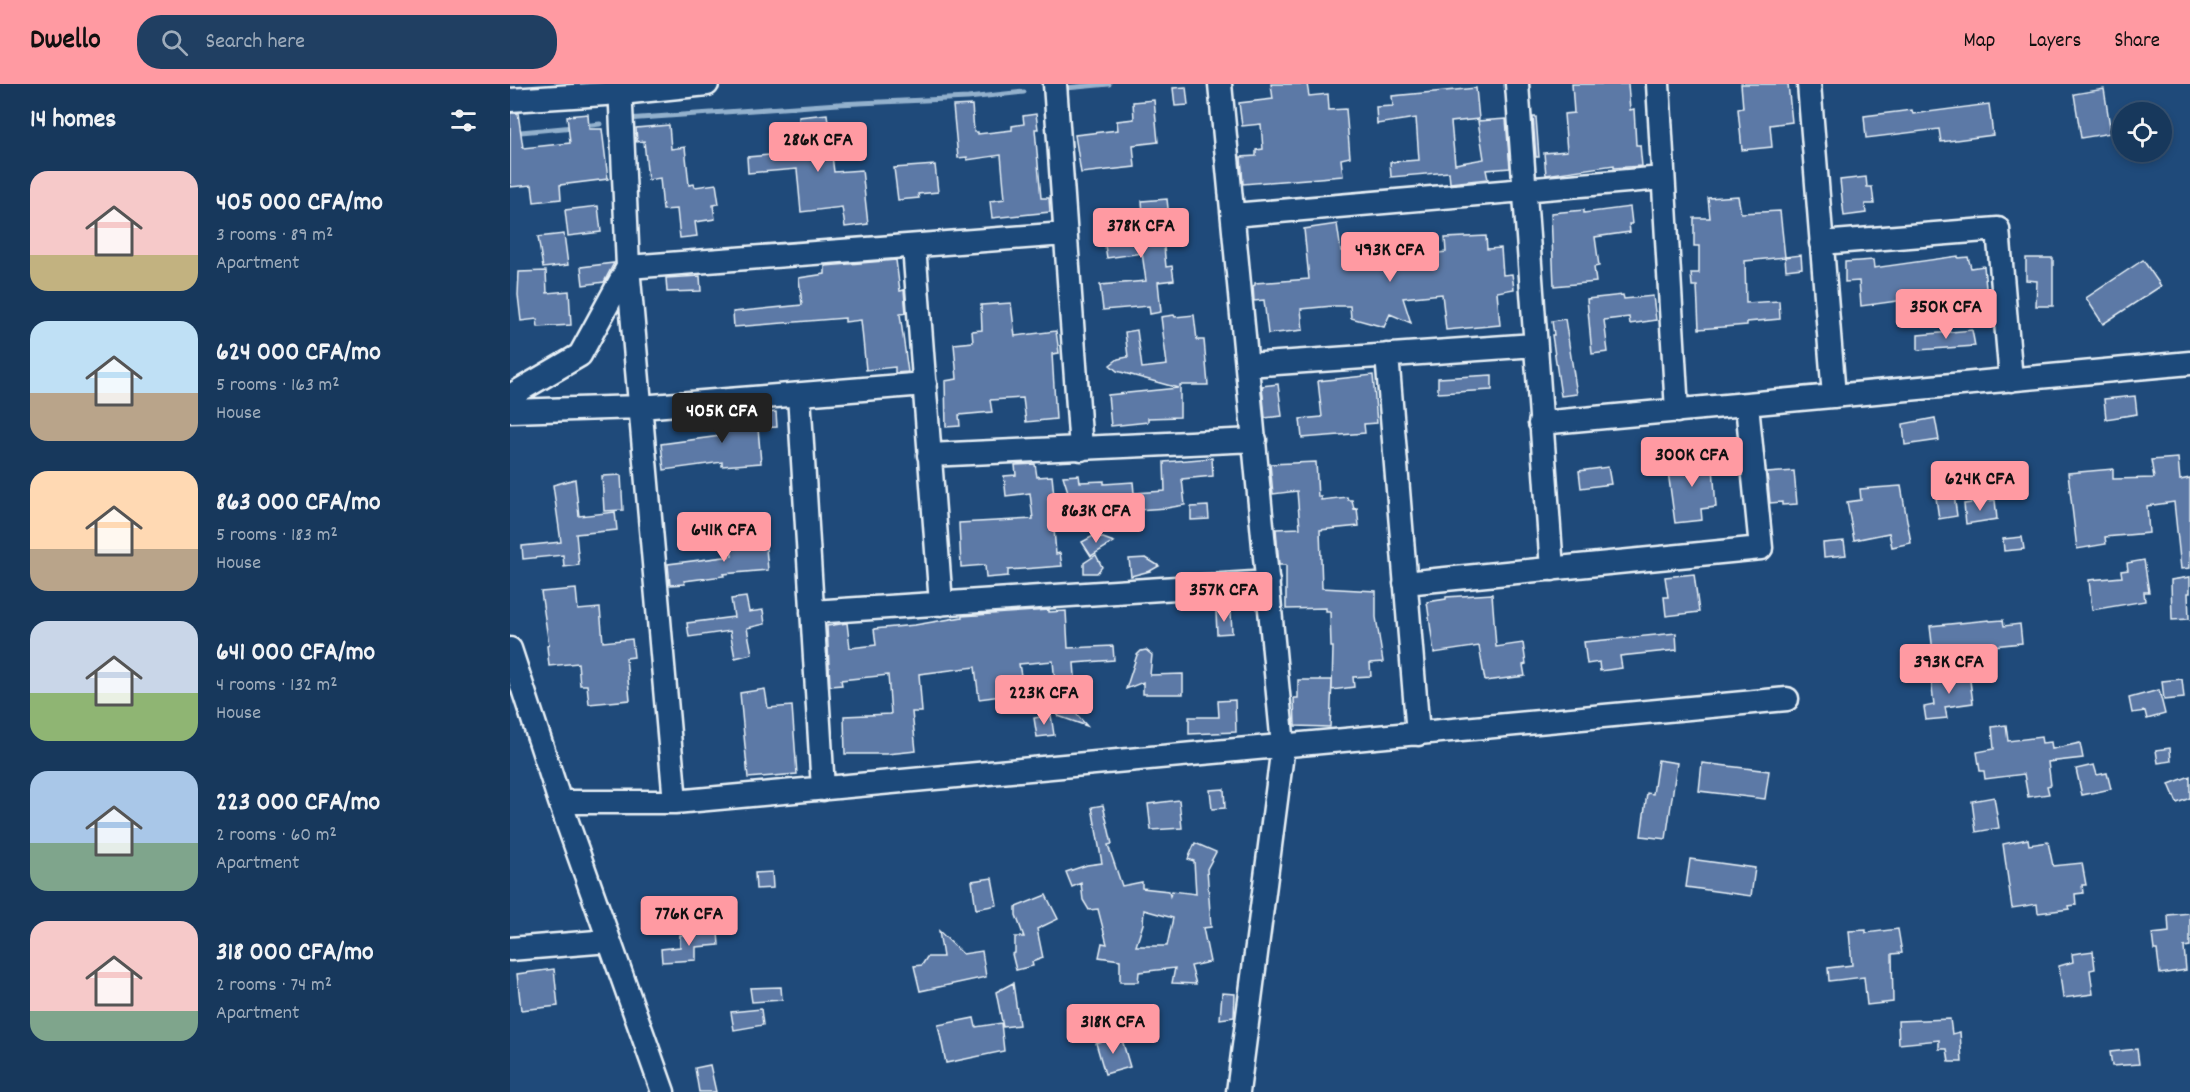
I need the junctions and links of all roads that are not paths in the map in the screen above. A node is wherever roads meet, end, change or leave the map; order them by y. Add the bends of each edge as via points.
1 (707, 84) edge
2 (1054, 84) edge
3 (1220, 84) edge
4 (1517, 84) edge
5 (1658, 84) edge
6 (1809, 84) edge
7 (620, 88) edge
8 (510, 100) edge
9 (1663, 178) junction
10 (1524, 190) junction
11 (1233, 214) junction
12 (1065, 234) junction
13 (1821, 243) junction
14 (914, 246) junction
15 (628, 267) junction
16 (1535, 345) junction
17 (1387, 355) junction
18 (2190, 363) edge
19 (1248, 365) junction
20 (2011, 380) junction
21 (925, 384) junction
22 (799, 395) junction
23 (510, 396) edge
24 (1834, 396) junction
25 (1747, 405) junction
26 (640, 407) junction
27 (510, 411) edge
28 (1677, 411) junction
29 (1540, 423) junction
30 (1255, 440) junction
31 (1081, 449) junction
32 (929, 455) junction
33 (1552, 568) junction
34 (1268, 582) junction
35 (1405, 583) junction
36 (941, 604) junction
37 (812, 612) junction
38 (510, 649) edge
39 (1787, 699) dead end
40 (1418, 734) junction
41 (1283, 746) junction
42 (823, 789) junction
43 (560, 802) junction
44 (675, 802) junction
45 (609, 940) junction
46 (510, 949) edge
47 (663, 1092) edge
48 (1238, 1092) edge

1 - 7 street
2 - 12 street
3 - 11 street
4 - 10 street
5 - 9 street
6 - 13 street
7 - 8 street
7 - 15 street
9 - 10 street
9 - 28 street
10 - 11 street
10 - 16 street
11 - 19 street
12 - 14 street
12 - 31 street
13 - 20 street via 1998,229
13 - 24 street
14 - 15 street
14 - 21 street
15 - 23 street via 580,355
15 - 26 street
16 - 17 street
16 - 29 street
17 - 19 street
17 - 35 street
18 - 20 street
19 - 30 street
20 - 24 street
21 - 22 street
21 - 32 street
22 - 26 street
22 - 37 street
24 - 25 street
25 - 28 street
25 - 33 street via 1761,548
26 - 27 street
26 - 44 street
28 - 29 street
29 - 33 street
30 - 31 street
30 - 34 street
31 - 32 street
32 - 36 street
33 - 35 street
34 - 36 street
34 - 41 street
35 - 40 street
36 - 37 street
37 - 42 street
38 - 43 street
39 - 40 street
40 - 41 street
41 - 42 street
41 - 48 street
42 - 44 street
43 - 44 street
43 - 45 street
45 - 46 street
45 - 47 street

